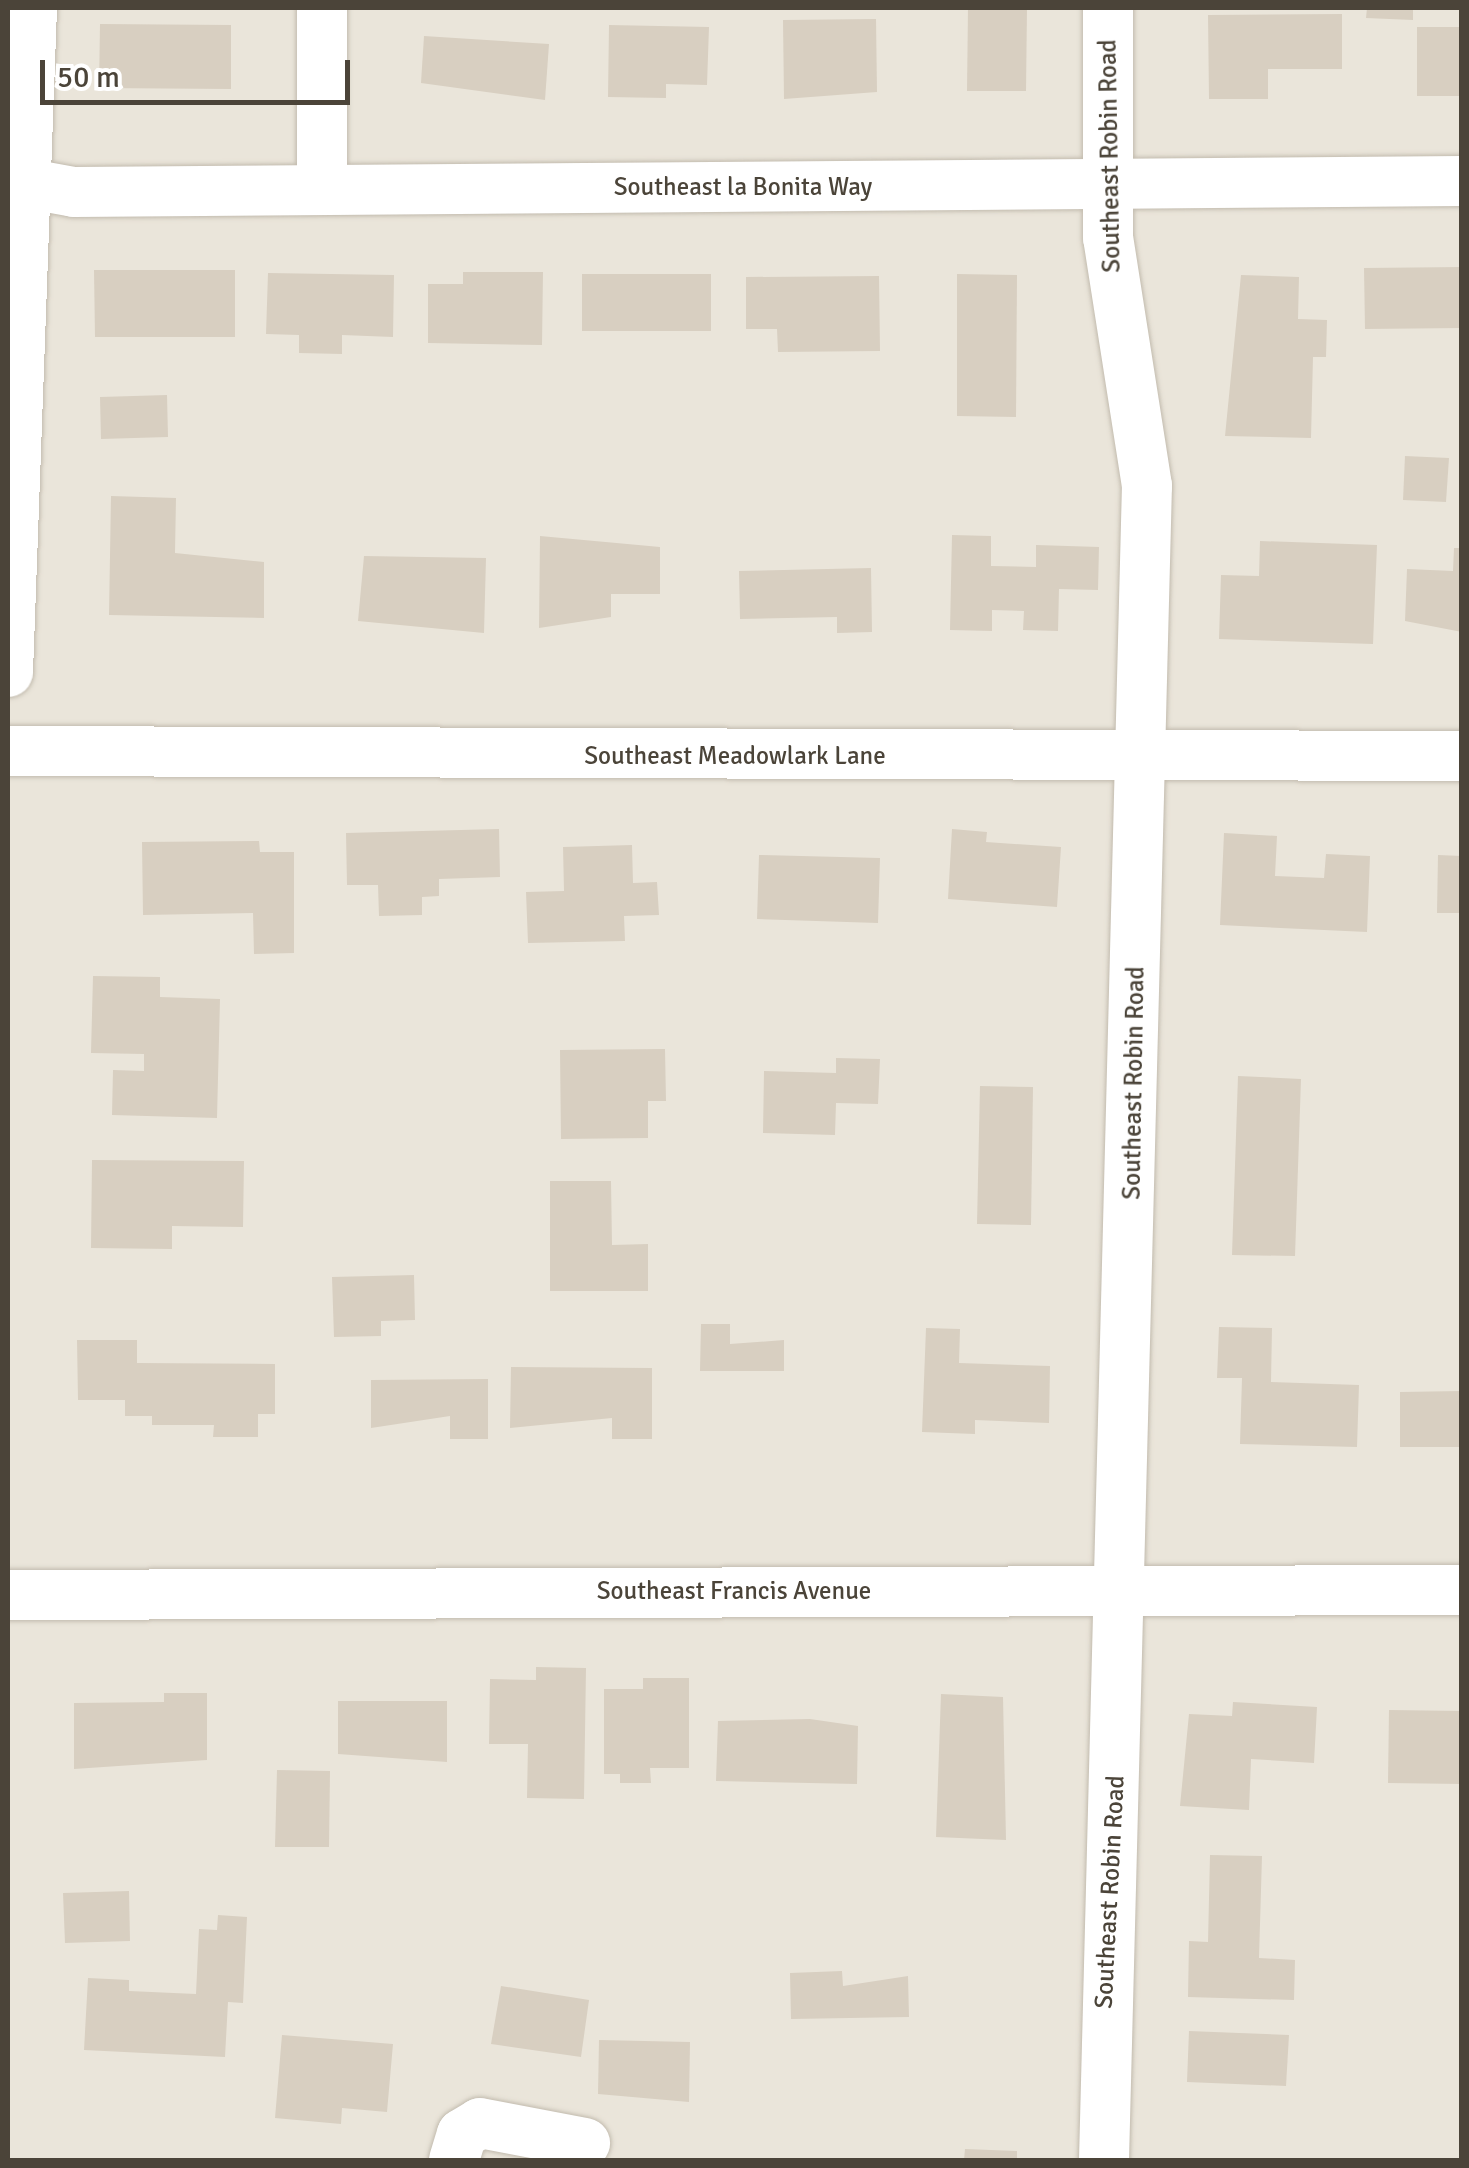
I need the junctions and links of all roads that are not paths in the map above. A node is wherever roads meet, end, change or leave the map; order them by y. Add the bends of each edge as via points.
1 (32, 8) edge
2 (322, 8) edge
3 (1108, 8) edge
4 (1462, 180) edge
5 (16, 183) edge
6 (1108, 186) junction
7 (322, 188) junction
8 (8, 672) edge
9 (8, 751) edge
10 (1462, 756) edge
11 (1141, 758) junction
12 (1123, 1589) junction
13 (1462, 1590) edge
14 (8, 1596) edge
15 (585, 2143) dead end
16 (454, 2160) edge
17 (1104, 2160) edge

1 - 5 street
2 - 7 street
3 - 6 street, Southeast Robin Road
4 - 6 street, Southeast la Bonita Way
5 - 7 street, Southeast la Bonita Way
5 - 8 street
6 - 7 street, Southeast la Bonita Way
6 - 11 street, Southeast Robin Road via 1117,334 1146,486
9 - 11 street, Southeast Meadowlark Lane
10 - 11 street, Southeast Meadowlark Lane
11 - 12 street, Southeast Robin Road
12 - 13 street, Southeast Francis Avenue
12 - 14 street, Southeast Francis Avenue
12 - 17 street, Southeast Robin Road
15 - 16 street via 480,2123 462,2134

